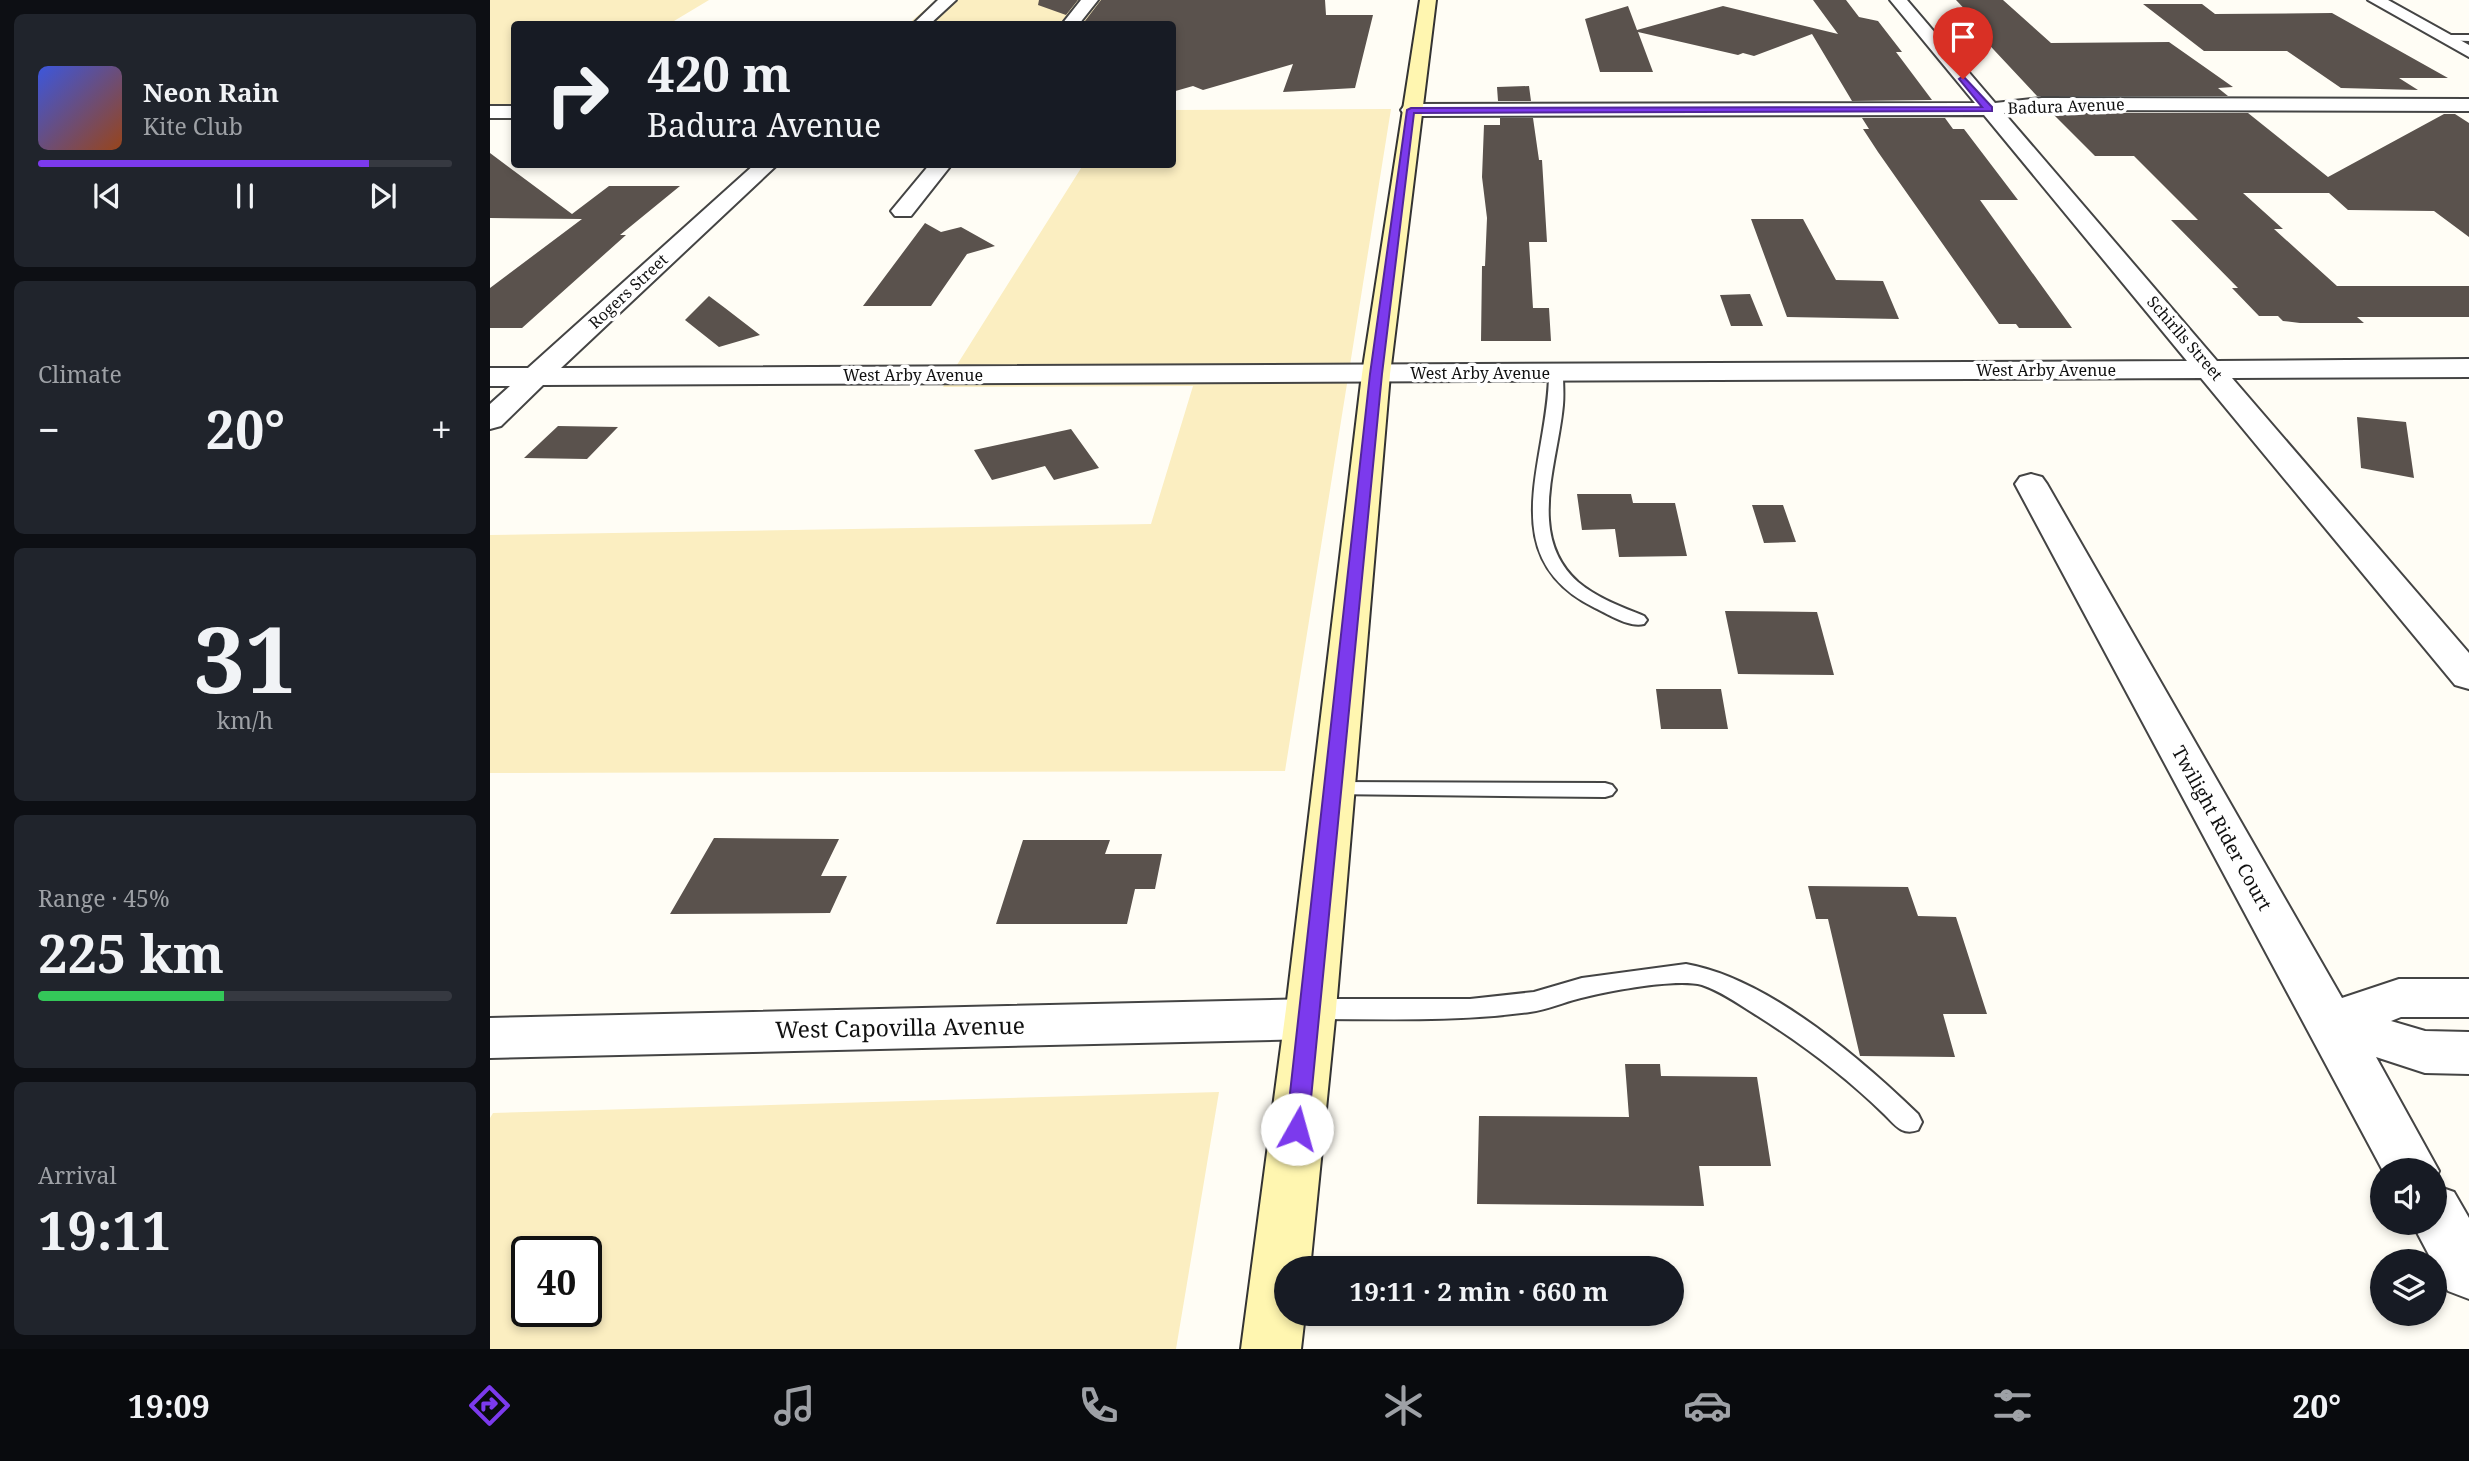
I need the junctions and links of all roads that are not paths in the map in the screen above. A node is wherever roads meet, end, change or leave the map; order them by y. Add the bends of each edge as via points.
1 (948, 0) edge
2 (1090, 0) edge
3 (1428, 0) edge
4 (1898, 0) edge
5 (2376, 0) edge
6 (924, 21) edge
7 (1072, 21) edge
8 (2443, 38) junction
9 (2469, 38) edge
10 (2469, 52) edge
11 (2469, 105) edge
12 (1989, 109) junction
13 (1411, 110) junction
14 (490, 112) edge
15 (511, 112) edge
16 (764, 168) edge
17 (939, 168) edge
18 (902, 211) dead end
19 (2469, 368) edge
20 (2212, 369) junction
21 (1556, 373) junction
22 (1376, 374) junction
23 (490, 377) edge
24 (538, 377) junction
25 (490, 420) edge
26 (2031, 484) dead end
27 (1638, 620) dead end
28 (2469, 677) edge
29 (1334, 789) junction
30 (1605, 790) dead end
31 (2469, 998) edge
32 (1310, 1014) junction
33 (2330, 1023) junction
34 (490, 1038) edge
35 (2469, 1053) edge
36 (1909, 1122) dead end
37 (2405, 1158) edge
38 (2447, 1233) edge
39 (2469, 1272) edge
40 (1270, 1349) edge

1 - 6 street
2 - 7 street
3 - 13 street
4 - 12 street, Schirlls Street
5 - 8 street
8 - 9 lane
8 - 10 street
11 - 12 street, Badura Avenue via 2042,104
12 - 13 street, Badura Avenue
12 - 20 street, Schirlls Street
13 - 22 street
14 - 15 street
16 - 24 street, Rogers Street
17 - 18 street
19 - 20 street, West Arby Avenue
20 - 21 street, West Arby Avenue
20 - 28 street, Schirlls Street
21 - 22 street, West Arby Avenue
21 - 27 lane via 1556,404 1538,504 1541,532 1552,564 1570,585 1596,603
22 - 24 street, West Arby Avenue
22 - 29 street
23 - 24 street, West Arby Avenue
24 - 25 street, Rogers Street
26 - 33 street, Twilight Rider Court
29 - 30 lane
29 - 32 street
31 - 33 street via 2399,998
32 - 34 street, West Capovilla Avenue
32 - 36 lane via 1470,1009 1534,1002 1581,988 1657,976 1708,977 1807,1034 1867,1081
32 - 40 street
33 - 35 street via 2425,1052
33 - 37 street, Twilight Rider Court
38 - 39 street

